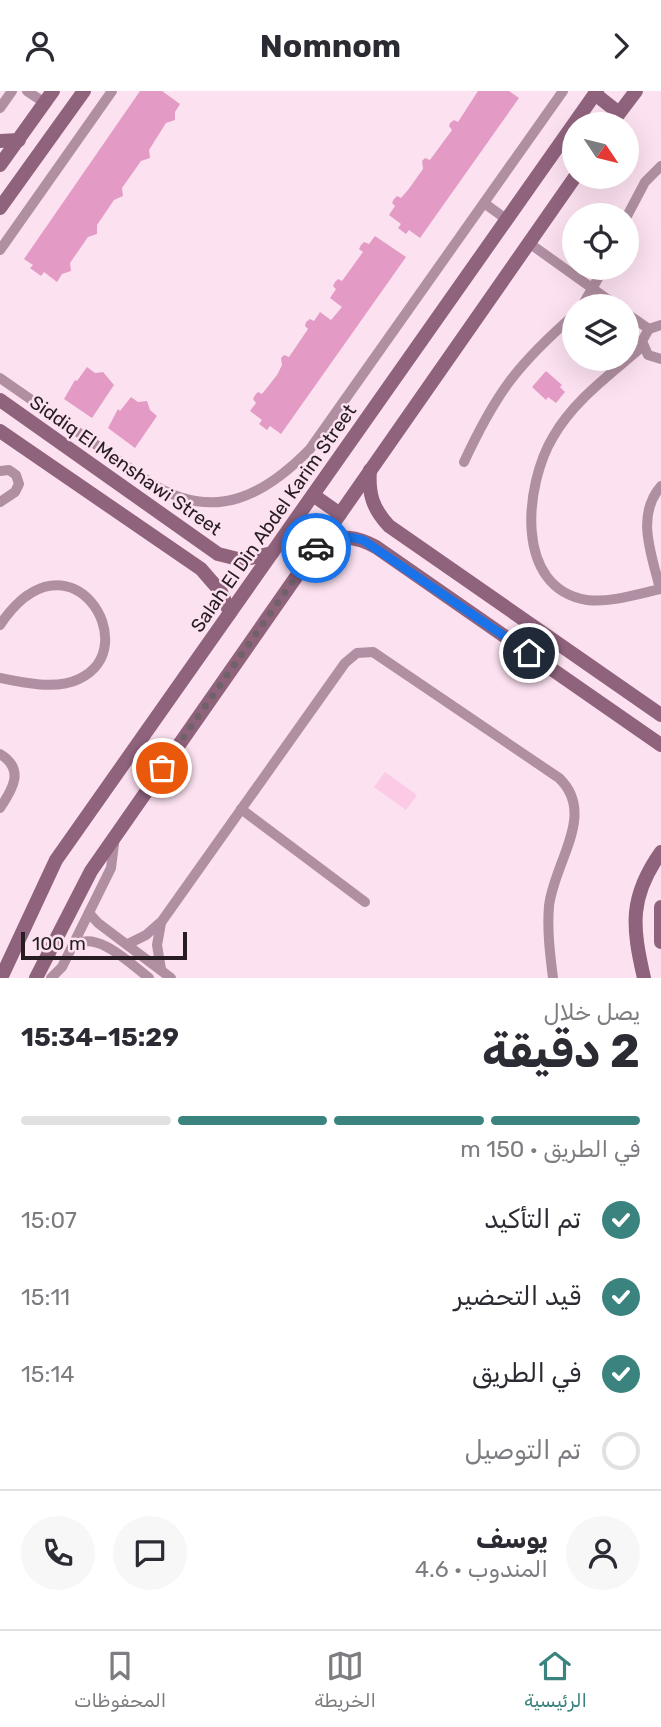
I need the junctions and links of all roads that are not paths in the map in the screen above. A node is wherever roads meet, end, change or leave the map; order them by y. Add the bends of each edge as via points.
1 (12, 91) edge
2 (27, 91) edge
3 (84, 91) edge
4 (112, 91) edge
5 (563, 91) edge
6 (636, 91) edge
7 (596, 93) edge
8 (49, 97) edge
9 (0, 108) edge
10 (610, 112) edge
11 (620, 112) edge
12 (19, 140) junction
13 (0, 141) edge
14 (0, 165) edge
15 (661, 166) edge
16 (567, 189) edge
17 (484, 203) junction
18 (634, 203) edge
19 (0, 208) edge
20 (506, 219) junction
21 (529, 243) junction
22 (0, 250) edge
23 (598, 280) edge
24 (594, 289) junction
25 (590, 294) edge
26 (601, 294) edge
27 (639, 322) edge
28 (661, 325) edge
29 (562, 326) edge
30 (649, 329) junction
31 (643, 346) junction
32 (661, 359) edge
33 (0, 378) edge
34 (0, 400) edge
35 (0, 431) edge
36 (91, 442) junction
37 (80, 456) junction
38 (464, 462) dead end
39 (370, 470) junction
40 (0, 471) edge
41 (661, 486) edge
42 (313, 495) junction
43 (0, 502) edge
44 (340, 513) junction
45 (320, 542) junction
46 (272, 553) junction
47 (224, 557) junction
48 (213, 581) junction
49 (660, 589) edge
50 (230, 613) junction
51 (0, 625) edge
52 (0, 678) edge
53 (661, 715) edge
54 (661, 745) edge
55 (0, 754) edge
56 (0, 808) edge
57 (241, 809) junction
58 (115, 835) junction
59 (661, 852) edge
60 (365, 902) dead end
61 (661, 907) edge
62 (89, 913) junction
63 (162, 921) junction
64 (111, 933) junction
65 (661, 942) edge
66 (128, 944) junction
67 (103, 946) junction
68 (71, 949) junction
69 (149, 960) junction
70 (161, 969) junction
71 (145, 975) edge
72 (1, 978) edge
73 (36, 978) edge
74 (51, 978) edge
75 (172, 978) edge
76 (553, 978) edge
77 (644, 978) edge

1 - 9 street
2 - 8 street
3 - 19 main road
4 - 22 street
5 - 17 street
6 - 11 main road
7 - 10 main road
7 - 20 main road, Salah El Din Abdel Karim Street
8 - 12 main road
12 - 13 main road
12 - 14 main road
15 - 18 street
16 - 21 main road
17 - 20 street
17 - 36 street via 310,449 262,489 226,502 188,500 154,485
20 - 42 main road, Salah El Din Abdel Karim Street
21 - 24 street
21 - 39 main road
23 - 24 street
24 - 25 street
24 - 26 street
27 - 30 street
28 - 30 street
29 - 38 street via 508,381
30 - 31 street
31 - 32 street via 648,355
31 - 49 street via 578,402 551,439 535,483 532,529 542,569 568,594 604,600
33 - 36 street
34 - 37 main road, Siddiq El Menshawi Street
35 - 48 main road
36 - 37 street
37 - 47 main road, Siddiq El Menshawi Street
39 - 44 main road
39 - 53 main road via 371,501 389,526
40 - 43 street via 9,470 19,484
41 - 49 street via 652,499 646,525
42 - 44 main road
42 - 46 main road, Salah El Din Abdel Karim Street
44 - 45 main road
45 - 54 main road via 349,536 376,547
45 - 58 main road
46 - 47 main road, Siddiq El Menshawi Street
46 - 50 main road, Salah El Din Abdel Karim Street
47 - 48 main road
48 - 50 main road
50 - 72 main road, Salah El Din Abdel Karim Street via 56,860
51 - 52 street via 27,594 55,585 71,587 95,604 105,633 99,661 78,681 33,684
55 - 56 street via 12,764 16,780
57 - 60 street
57 - 63 street
57 - 76 street via 350,657 365,652 381,655 559,778 572,793 575,821 549,907
58 - 62 street via 113,863
58 - 73 main road via 74,900
59 - 77 main road via 644,879 635,908 634,938
61 - 65 main road
62 - 64 street
62 - 68 street
63 - 66 street
63 - 70 street via 157,945
64 - 66 street
64 - 67 street
66 - 69 street
67 - 68 street via 90,940
67 - 71 street
68 - 74 street
69 - 70 street
69 - 71 street
70 - 75 street

